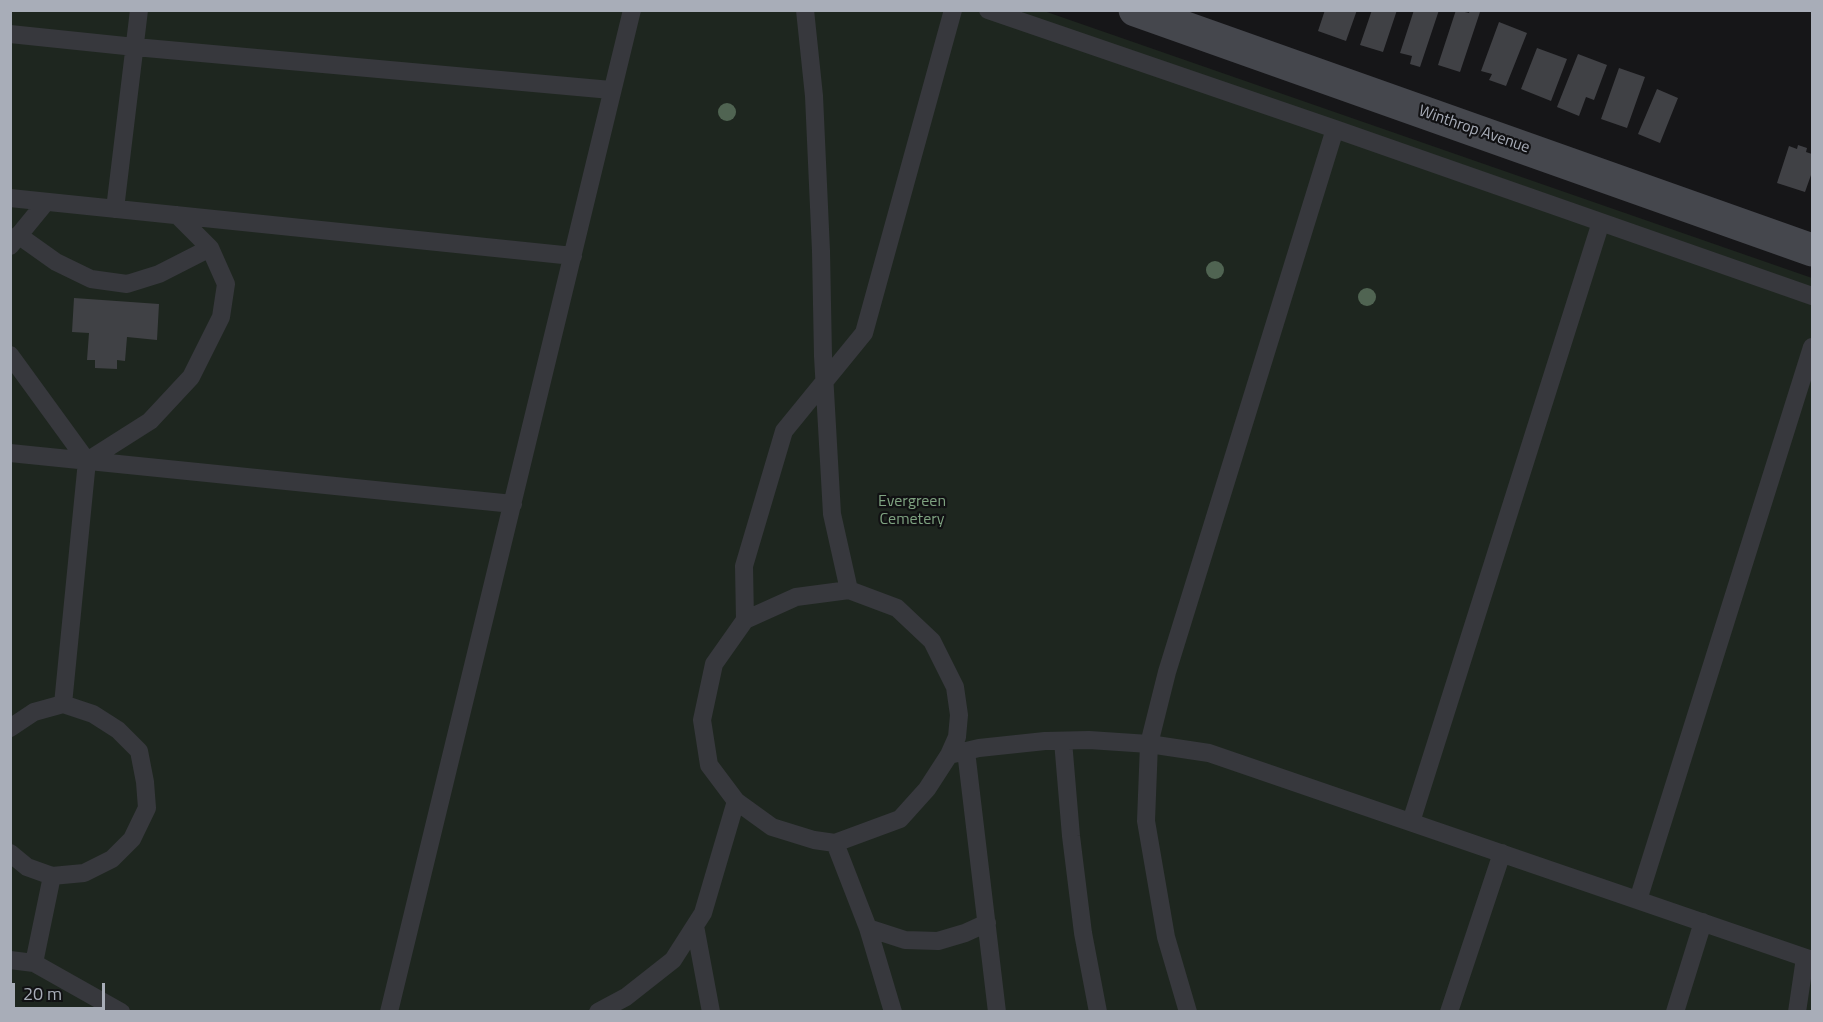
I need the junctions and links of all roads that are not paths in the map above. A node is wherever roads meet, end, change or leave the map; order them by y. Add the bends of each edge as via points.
1 (139, 10) edge
2 (632, 10) edge
3 (805, 10) edge
4 (953, 10) edge
5 (988, 10) edge
6 (1135, 10) edge
7 (10, 34) edge
8 (135, 47) junction
9 (611, 90) junction
10 (1335, 129) junction
11 (10, 198) edge
12 (46, 202) junction
13 (115, 209) junction
14 (177, 215) junction
15 (1601, 222) junction
16 (14, 240) edge
17 (210, 248) junction
18 (1812, 250) edge
19 (573, 256) junction
20 (1812, 296) edge
21 (1812, 347) edge
22 (10, 355) edge
23 (824, 381) junction
24 (10, 453) edge
25 (87, 461) junction
26 (513, 504) junction
27 (849, 590) junction
28 (745, 620) junction
29 (63, 704) junction
30 (10, 728) edge
31 (1063, 741) junction
32 (1149, 744) junction
33 (958, 753) junction
34 (736, 801) junction
35 (1411, 822) junction
36 (835, 843) junction
37 (10, 853) edge
38 (1502, 853) junction
39 (52, 876) junction
40 (1638, 900) junction
41 (1703, 922) junction
42 (987, 923) junction
43 (695, 926) junction
44 (868, 928) junction
45 (1809, 959) edge
46 (10, 960) edge
47 (34, 963) junction
48 (121, 1011) edge
49 (389, 1011) edge
50 (598, 1011) edge
51 (711, 1011) edge
52 (893, 1011) edge
53 (998, 1011) edge
54 (1098, 1011) edge
55 (1188, 1011) edge
56 (1449, 1011) edge
57 (1675, 1011) edge
58 (1797, 1011) edge

1 - 8 lane
2 - 9 lane
3 - 23 lane via 814,96
4 - 23 lane via 864,333
5 - 10 lane
6 - 18 main road, Winthrop Avenue
7 - 8 lane
8 - 9 lane
8 - 13 lane
9 - 19 lane
10 - 15 lane
10 - 32 lane via 1170,660
11 - 12 lane
12 - 13 lane
12 - 16 lane
13 - 14 lane
14 - 17 lane
14 - 19 lane
15 - 20 lane
15 - 35 lane
16 - 17 lane via 91,279 127,284 159,274
17 - 25 lane via 226,284 221,317 191,377 150,421
19 - 26 lane
21 - 40 lane
22 - 25 lane
23 - 27 lane via 832,514
23 - 28 lane via 784,431 744,566
24 - 25 lane
25 - 26 lane
25 - 29 lane
26 - 49 lane
27 - 28 lane via 796,597
27 - 33 lane via 897,608 932,641 955,687
28 - 34 lane via 714,664 702,720 709,765
29 - 30 lane via 34,712
29 - 39 lane via 93,714 118,730 139,752 147,808 132,839 112,860 84,873
31 - 32 lane
31 - 33 lane
31 - 54 lane via 1083,933
32 - 35 lane via 1209,753
32 - 55 lane via 1146,821 1166,937
33 - 36 lane via 900,819
33 - 42 lane
34 - 36 lane via 772,827
34 - 43 lane via 703,913
35 - 38 lane
36 - 44 lane
37 - 39 lane via 27,867
38 - 40 lane
38 - 56 lane
39 - 47 lane
40 - 41 lane
41 - 45 lane
41 - 57 lane
42 - 44 lane via 938,941 905,940
42 - 53 lane
43 - 50 lane via 673,960 626,997
43 - 51 lane
44 - 52 lane
45 - 58 lane
46 - 47 lane
47 - 48 lane

